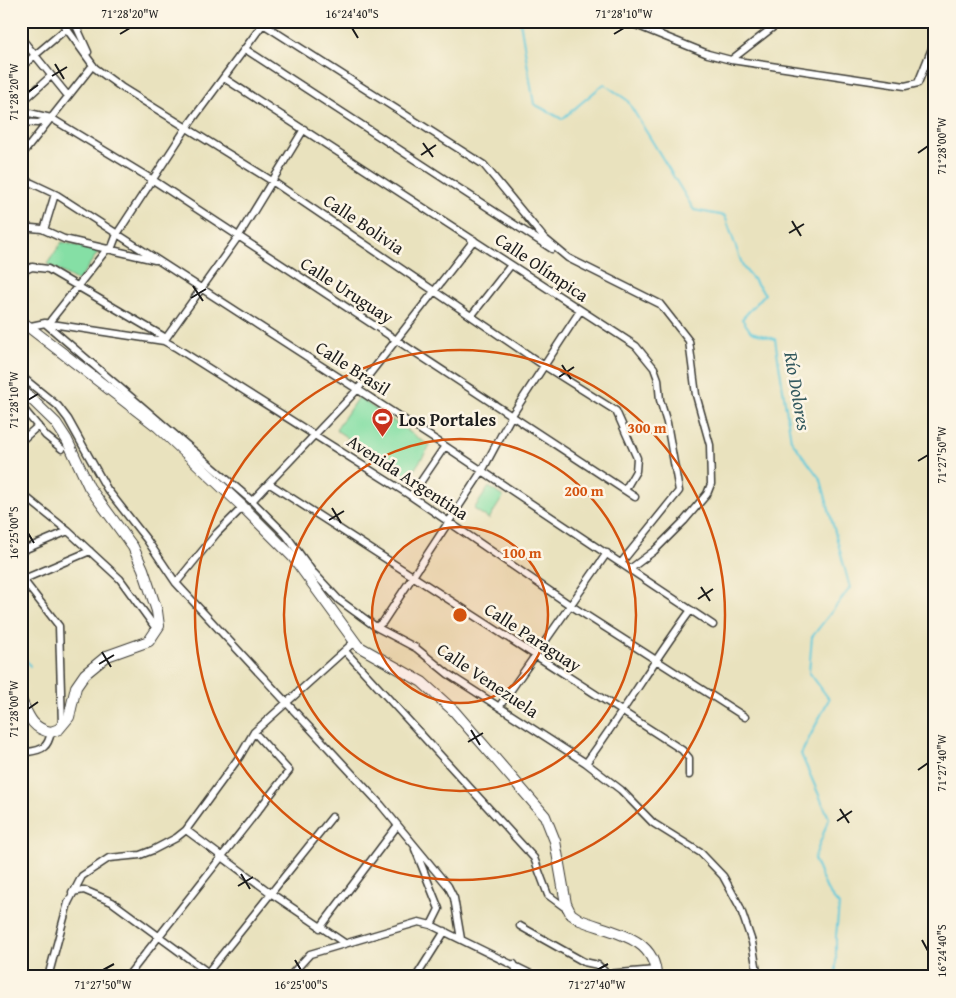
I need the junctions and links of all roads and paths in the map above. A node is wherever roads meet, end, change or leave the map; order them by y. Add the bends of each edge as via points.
1 (61, 21) edge
2 (74, 21) edge
3 (626, 21) edge
4 (776, 23) edge
5 (66, 29) junction
6 (21, 38) edge
7 (935, 41) edge
8 (245, 49) junction
9 (35, 55) junction
10 (731, 60) junction
11 (93, 65) junction
12 (21, 67) edge
13 (51, 76) junction
14 (224, 78) junction
15 (68, 96) junction
16 (21, 103) edge
17 (21, 111) edge
18 (50, 118) junction
19 (21, 122) edge
20 (187, 127) junction
21 (304, 130) junction
22 (21, 156) edge
23 (21, 178) edge
24 (153, 180) junction
25 (272, 181) junction
26 (55, 194) junction
27 (21, 226) edge
28 (44, 230) junction
29 (117, 234) junction
30 (238, 237) junction
31 (474, 240) junction
32 (107, 249) junction
33 (568, 258) junction
34 (159, 261) junction
35 (511, 265) junction
36 (21, 272) edge
37 (79, 286) junction
38 (202, 288) junction
39 (434, 290) junction
40 (580, 311) junction
41 (472, 316) junction
42 (21, 321) edge
43 (48, 321) junction
44 (31, 326) junction
45 (165, 340) junction
46 (397, 340) junction
47 (543, 365) junction
48 (21, 376) edge
49 (21, 389) edge
50 (358, 389) junction
51 (21, 406) edge
52 (512, 414) junction
53 (21, 415) edge
54 (31, 418) junction
55 (38, 426) junction
56 (315, 435) junction
57 (21, 441) edge
58 (445, 446) junction
59 (62, 449) dead end
60 (482, 471) junction
61 (270, 484) junction
62 (625, 490) junction
63 (21, 493) edge
64 (411, 496) junction
65 (635, 497) dead end
66 (247, 504) junction
67 (448, 522) junction
68 (68, 531) junction
69 (21, 551) edge
70 (90, 551) junction
71 (607, 553) junction
72 (621, 563) junction
73 (302, 568) junction
74 (630, 569) junction
75 (314, 573) junction
76 (414, 577) junction
77 (22, 578) edge
78 (176, 583) junction
79 (570, 605) junction
80 (691, 610) junction
81 (713, 625) dead end
82 (376, 627) junction
83 (157, 630) junction
84 (354, 642) junction
85 (345, 651) junction
86 (533, 654) junction
87 (655, 660) junction
88 (21, 700) edge
89 (286, 702) junction
90 (499, 707) junction
91 (622, 714) junction
92 (745, 717) dead end
93 (62, 727) junction
94 (51, 732) junction
95 (254, 732) junction
96 (21, 749) edge
97 (586, 763) junction
98 (689, 774) dead end
99 (332, 817) dead end
100 (397, 826) junction
101 (186, 830) junction
102 (411, 841) junction
103 (222, 856) junction
104 (72, 892) junction
105 (272, 894) junction
106 (569, 910) junction
107 (431, 925) junction
108 (520, 926) dead end
109 (320, 928) junction
110 (445, 931) junction
111 (159, 937) junction
112 (460, 938) junction
113 (343, 942) junction
114 (514, 964) junction
115 (206, 974) edge
116 (607, 974) junction
117 (656, 974) edge
118 (48, 977) edge
119 (127, 977) edge
120 (214, 977) edge
121 (288, 977) edge
122 (416, 977) edge
123 (524, 977) edge
124 (537, 977) edge
125 (597, 977) edge
126 (758, 977) edge

1 - 5 street
2 - 11 street
3 - 10 street
4 - 10 street
5 - 9 street
5 - 11 street
6 - 9 street
7 - 10 street via 918,83 911,86
8 - 14 street
8 - 33 street via 532,238
8 - 33 street via 263,24 484,165 544,238
9 - 12 street
9 - 13 street
11 - 15 street
11 - 20 street, Calle Bolivia via 120,87
13 - 15 street
13 - 16 street
14 - 20 street
14 - 21 street, Calle Olímpica
15 - 18 street
17 - 18 street, Calle Uruguay
18 - 19 street via 38,124
18 - 22 street
18 - 24 street, Calle Uruguay
20 - 24 street
20 - 25 street, Calle Bolivia
21 - 25 street
21 - 31 street, Calle Olímpica
23 - 26 street, Calle Brasil
24 - 29 street
24 - 30 street, Calle Uruguay
25 - 30 street
25 - 39 street, Calle Bolivia
26 - 28 street
26 - 29 street, Calle Brasil
27 - 28 street
28 - 32 street via 64,239
29 - 32 street via 112,247
29 - 34 street, Calle Brasil
30 - 38 street
30 - 46 street, Calle Uruguay
31 - 35 street, Calle Olímpica
31 - 39 street
32 - 34 street
32 - 37 street
33 - 74 street via 660,304 689,341 696,395 710,445 711,484 707,494 660,545
34 - 38 street, Calle Brasil
35 - 40 street, Calle Olímpica
35 - 41 street
36 - 37 street via 32,267 48,268
37 - 43 street
37 - 45 street
38 - 45 street
38 - 50 street, Calle Brasil
39 - 41 street, Calle Bolivia
39 - 46 street
40 - 47 street
40 - 72 street, Calle Olímpica via 636,346 654,368 679,485 677,495
41 - 47 street, Calle Bolivia
42 - 44 main road
43 - 44 street, Avenida Argentina
43 - 45 street, Avenida Argentina
43 - 66 street
44 - 66 main road via 158,427
45 - 56 street, Avenida Argentina
46 - 50 street
46 - 52 street, Calle Uruguay
47 - 52 street
47 - 62 street, Calle Bolivia via 616,411 637,458 636,471
48 - 78 street via 58,406 68,419 107,490
49 - 83 main road via 59,428 89,487 134,547 156,611
50 - 56 street
50 - 58 street, Calle Brasil
51 - 54 street
52 - 60 street
52 - 62 street, Calle Uruguay
53 - 54 street
54 - 55 street
55 - 57 street
55 - 59 street
56 - 61 street
56 - 64 street, Avenida Argentina
58 - 60 street, Calle Brasil
58 - 64 street
60 - 67 street
60 - 71 street, Calle Brasil
61 - 66 street
61 - 76 street, Calle Paraguay
62 - 65 street, Calle Uruguay
63 - 68 street
64 - 67 street, Avenida Argentina
66 - 73 main road
66 - 75 street via 286,535
66 - 78 street via 217,533
67 - 76 street
67 - 79 street, Avenida Argentina
68 - 69 street
68 - 70 street
70 - 77 street
70 - 83 street via 120,579
71 - 72 street, Calle Brasil
71 - 79 street
72 - 74 street, Calle Brasil
73 - 75 street, Calle Venezuela
73 - 84 main road
74 - 80 street, Calle Brasil
75 - 82 street, Calle Venezuela via 339,600
76 - 82 street via 383,622
76 - 86 street, Calle Paraguay
77 - 93 street via 59,626
78 - 89 street
79 - 86 street
79 - 87 street, Avenida Argentina
80 - 81 street, Calle Brasil
80 - 87 street
82 - 90 street, Calle Venezuela via 416,648 448,674
83 - 93 main road via 149,642 107,656 85,674 76,687 69,717
84 - 85 street
84 - 106 main road via 439,695 539,806 551,827
85 - 89 street
85 - 106 street via 534,858 548,895
86 - 90 street
86 - 91 street, Calle Paraguay
87 - 91 street
87 - 92 street, Avenida Argentina
88 - 94 main road via 34,725
89 - 95 street
89 - 100 street
90 - 97 street, Calle Venezuela
91 - 97 street
91 - 98 street, Calle Paraguay via 687,754
93 - 94 main road
94 - 96 street via 44,748 28,752
95 - 101 street
95 - 103 street via 289,771
97 - 126 street, Calle Venezuela via 621,790 653,823 701,853 723,876 743,916 752,942
99 - 105 street
100 - 102 street
100 - 109 street
101 - 103 street
101 - 104 street via 168,843 140,855 109,858 82,876
102 - 107 street via 439,909
102 - 112 street via 448,886 454,898
103 - 105 street
103 - 111 street
104 - 111 street via 84,890 112,902
104 - 118 street
105 - 109 street
105 - 115 street
106 - 117 main road via 580,920 643,945 652,956
107 - 110 street
107 - 113 street via 408,924
108 - 116 street via 584,962 598,966
109 - 113 street
110 - 112 street
110 - 122 street
111 - 115 street
111 - 119 street
112 - 114 street
113 - 121 street via 310,954
114 - 123 street
114 - 124 street
115 - 120 street
116 - 117 street
116 - 125 street

